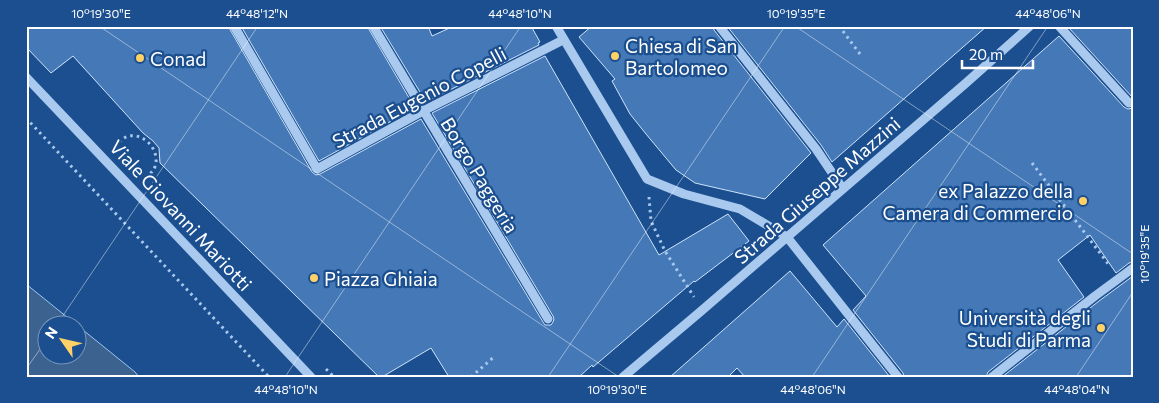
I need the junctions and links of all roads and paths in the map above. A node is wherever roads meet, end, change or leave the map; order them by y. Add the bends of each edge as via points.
1 (234, 26) edge
2 (373, 26) edge
3 (556, 26) edge
4 (719, 26) edge
5 (839, 26) edge
6 (1030, 26) edge
7 (1059, 26) edge
8 (563, 40) junction
9 (860, 54) dead end
10 (26, 77) edge
11 (1129, 103) dead end
12 (423, 111) junction
13 (26, 118) edge
14 (119, 142) dead end
15 (1032, 163) dead end
16 (146, 178) dead end
17 (647, 179) junction
18 (843, 189) junction
19 (787, 236) junction
20 (1133, 268) edge
21 (1118, 278) junction
22 (690, 291) dead end
23 (546, 316) dead end
24 (495, 356) dead end
25 (269, 377) edge
26 (311, 377) edge
27 (471, 377) edge
28 (622, 377) edge
29 (898, 377) edge
30 (992, 377) edge

1 - 12 street, Strada Eugenio Copelli via 317,169
2 - 12 street, Borgo Paggeria
3 - 8 street
4 - 18 street via 816,149
5 - 9 path
6 - 18 street, Strada Giuseppe Mazzini
7 - 11 street
8 - 12 street, Strada Eugenio Copelli
8 - 17 street
10 - 26 street, Viale Giovanni Mariotti
12 - 23 street, Borgo Paggeria
13 - 25 path
14 - 16 path via 136,136 152,143 156,162
15 - 21 path
17 - 19 street via 684,194 740,209
17 - 22 path via 651,221
18 - 19 street, Strada Giuseppe Mazzini
19 - 28 street, Strada Giuseppe Mazzini
19 - 29 street
20 - 21 street
21 - 30 street
24 - 27 path

